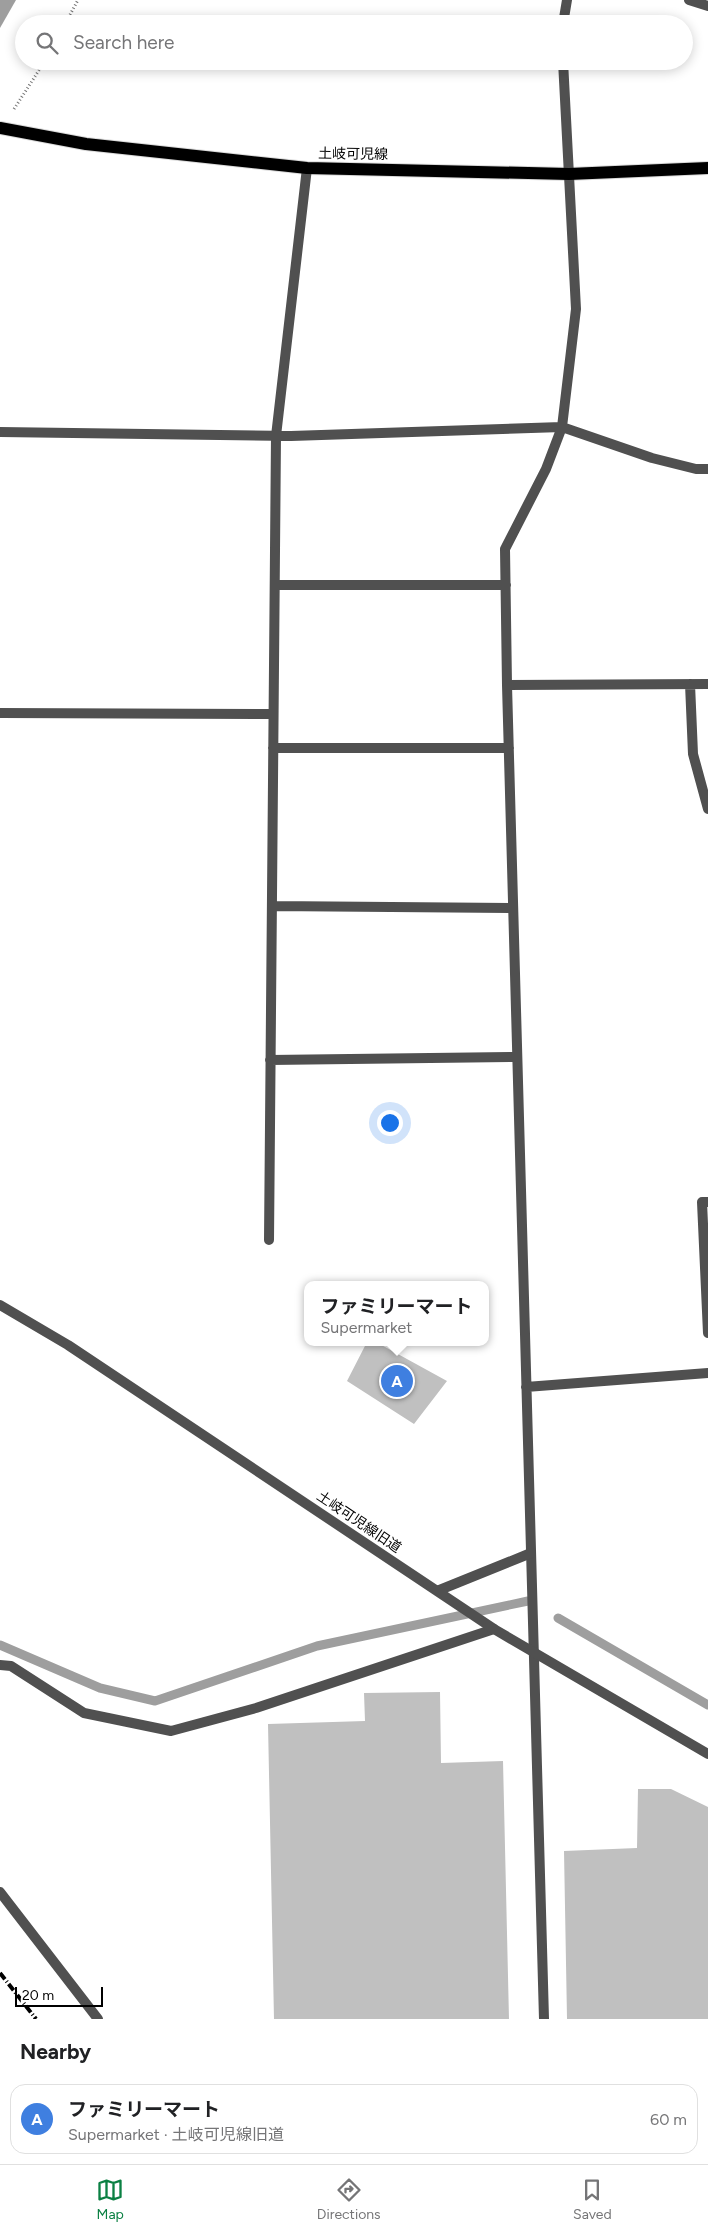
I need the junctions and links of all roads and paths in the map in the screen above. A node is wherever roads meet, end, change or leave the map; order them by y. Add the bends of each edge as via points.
1 (78, 0) edge
2 (567, 0) edge
3 (689, 0) edge
4 (708, 6) edge
5 (70, 15) edge
6 (564, 15) edge
7 (39, 70) edge
8 (563, 70) edge
9 (1, 128) edge
10 (307, 168) junction
11 (708, 168) edge
12 (569, 174) junction
13 (562, 427) junction
14 (0, 432) edge
15 (276, 436) junction
16 (708, 469) edge
17 (274, 585) junction
18 (506, 585) junction
19 (690, 684) junction
20 (708, 684) edge
21 (507, 685) junction
22 (0, 713) edge
23 (273, 714) junction
24 (273, 748) junction
25 (509, 748) junction
26 (708, 809) edge
27 (272, 906) junction
28 (513, 908) junction
29 (517, 1057) junction
30 (270, 1060) junction
31 (708, 1202) edge
32 (269, 1240) dead end
33 (0, 1305) edge
34 (708, 1333) edge
35 (708, 1373) edge
36 (526, 1387) junction
37 (531, 1553) junction
38 (437, 1591) junction
39 (494, 1629) junction
40 (534, 1650) junction
41 (0, 1665) edge
42 (708, 1754) edge
43 (0, 1892) edge
44 (98, 2019) edge
45 (544, 2019) edge

1 - 5 path
2 - 6 street
3 - 4 street
7 - 9 path
8 - 12 street
9 - 10 main road, 土岐可児線 via 86,144
10 - 12 main road, 土岐可児線
10 - 15 street
11 - 12 main road, 土岐可児線
12 - 13 street via 576,309
13 - 15 street
13 - 16 street via 652,458
13 - 18 street via 546,469 505,549
14 - 15 street
15 - 17 street
17 - 18 street
17 - 23 street
18 - 21 street
19 - 20 street
19 - 21 street
19 - 26 street via 693,754
21 - 25 street
22 - 23 street
23 - 24 street
24 - 25 street
24 - 27 street
25 - 28 street
27 - 28 street
27 - 30 street
28 - 29 street
29 - 30 street
29 - 36 street
30 - 32 street
31 - 34 street via 702,1202
33 - 38 street, 土岐可児線旧道 via 68,1345
35 - 36 street
36 - 37 street
37 - 38 street
37 - 40 street
38 - 39 street, 土岐可児線旧道
39 - 40 street, 土岐可児線旧道
39 - 41 street via 256,1708 171,1731 84,1713 11,1666
40 - 42 street, 土岐可児線旧道
40 - 45 street
43 - 44 street

